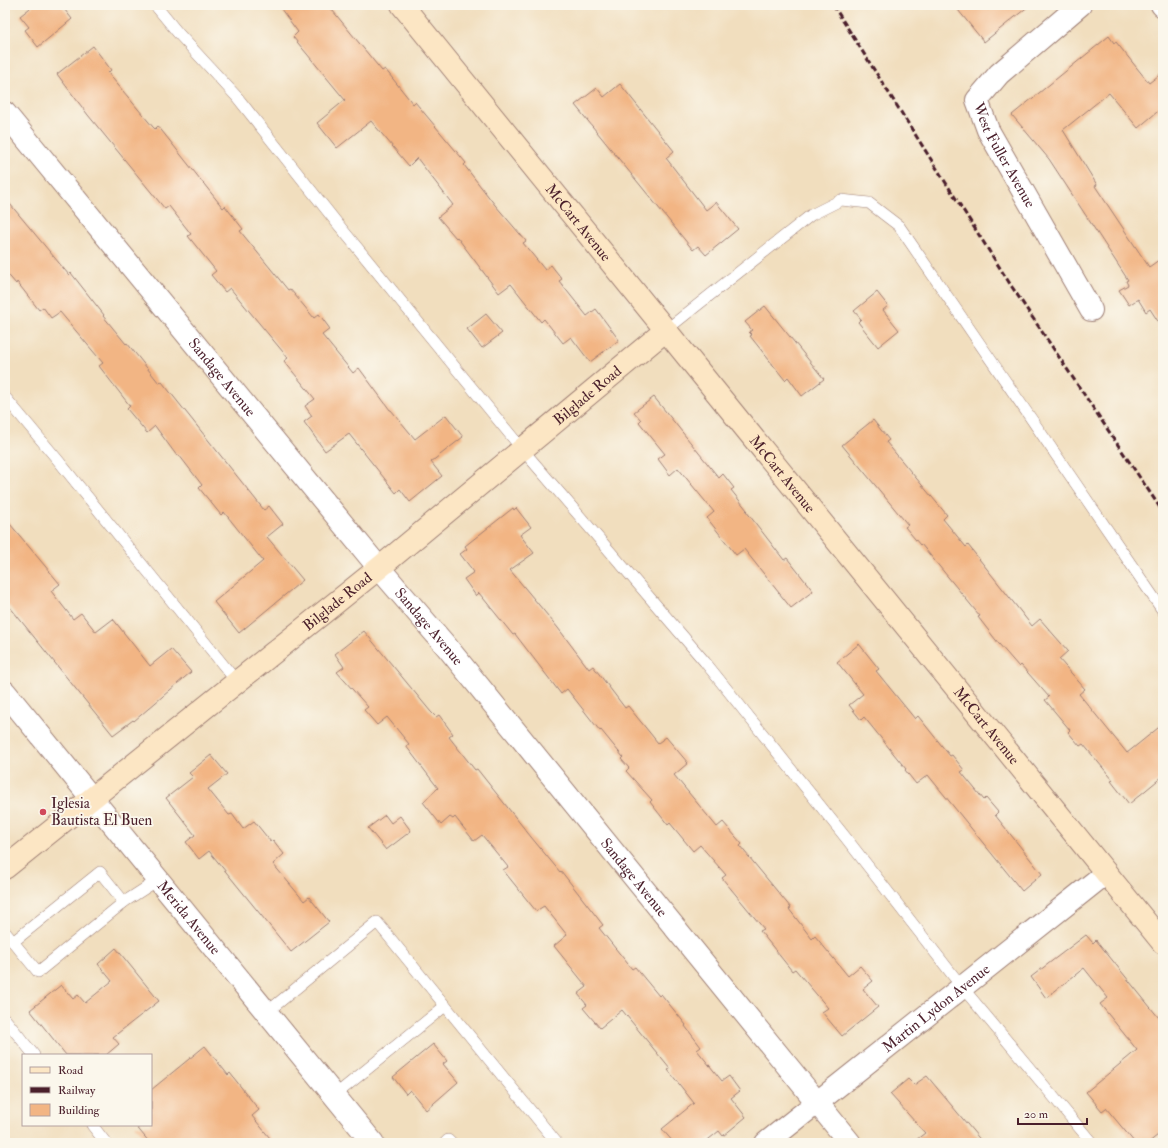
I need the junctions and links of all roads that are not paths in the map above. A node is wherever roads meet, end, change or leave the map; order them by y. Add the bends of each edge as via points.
1 (155, 5) edge
2 (402, 5) edge
3 (1080, 5) edge
4 (5, 113) edge
5 (1091, 310) dead end
6 (666, 330) junction
7 (5, 397) edge
8 (522, 449) junction
9 (379, 568) junction
10 (1163, 611) edge
11 (237, 682) junction
12 (5, 692) edge
13 (91, 798) junction
14 (5, 868) edge
15 (1106, 873) junction
16 (158, 880) junction
17 (124, 902) junction
18 (5, 932) edge
19 (13, 942) junction
20 (1163, 943) edge
21 (962, 987) junction
22 (445, 1006) junction
23 (266, 1013) junction
24 (5, 1019) edge
25 (33, 1054) edge
26 (334, 1096) junction
27 (817, 1102) junction
28 (93, 1126) edge
29 (106, 1143) edge
30 (373, 1143) edge
31 (445, 1143) edge
32 (451, 1143) edge
33 (556, 1143) edge
34 (766, 1143) edge
35 (850, 1143) edge
36 (1092, 1143) edge

1 - 8 lane via 237,96
2 - 6 main road, McCart Avenue
3 - 5 street, West Fuller Avenue via 999,74 977,100 988,130
4 - 9 street, Sandage Avenue
6 - 8 main road, Bilglade Road
6 - 10 lane via 811,215 841,200 869,203 899,226
6 - 15 main road, McCart Avenue
7 - 11 lane
8 - 9 main road, Bilglade Road
8 - 21 lane via 705,662
9 - 11 main road, Bilglade Road
9 - 27 street, Sandage Avenue via 447,647
11 - 13 main road, Bilglade Road
12 - 13 street, Merida Avenue
13 - 14 main road, Bilglade Road
13 - 16 street, Merida Avenue
15 - 20 main road, McCart Avenue
15 - 21 street, Martin Lydon Avenue
16 - 17 lane
16 - 23 street, Merida Avenue
17 - 19 lane via 38,972
17 - 19 lane via 100,872
18 - 19 lane
21 - 27 street, Martin Lydon Avenue
21 - 36 lane
22 - 23 lane via 377,922
22 - 26 lane
22 - 33 lane
23 - 26 street, Merida Avenue
24 - 25 lane
26 - 30 street, Merida Avenue
27 - 34 street, Martin Lydon Avenue
27 - 35 street, Sandage Avenue
28 - 29 lane
31 - 32 lane via 448,1140

